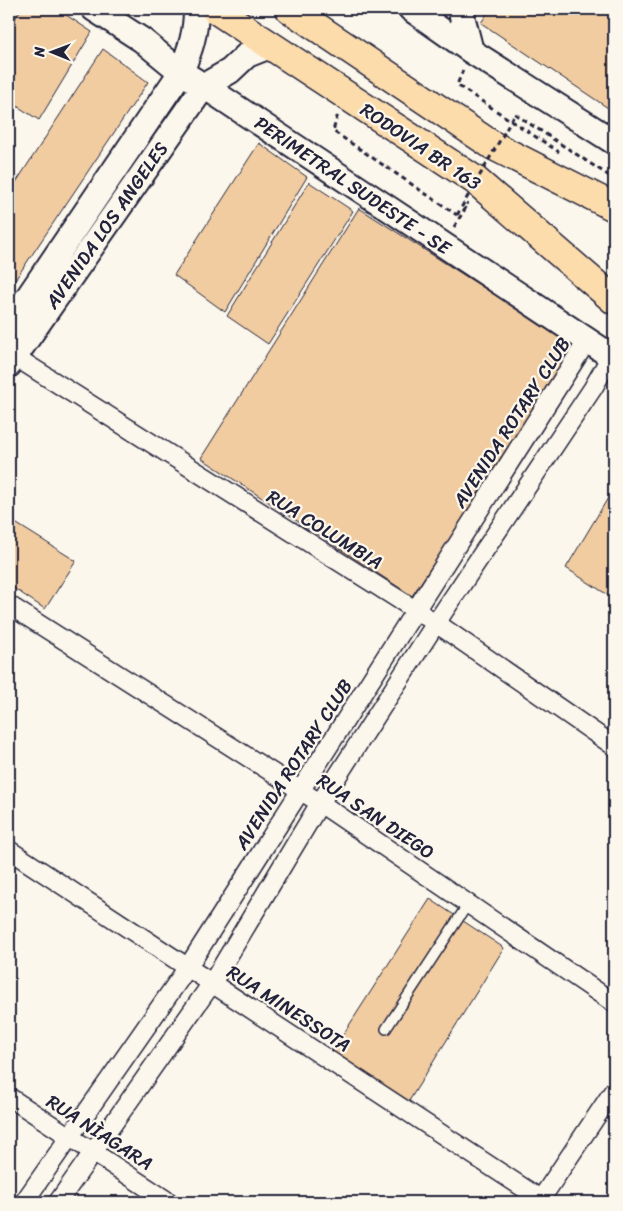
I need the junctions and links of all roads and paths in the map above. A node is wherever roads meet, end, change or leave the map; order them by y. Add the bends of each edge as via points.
1 (94, 9) edge
2 (196, 9) edge
3 (215, 9) edge
4 (290, 9) edge
5 (411, 9) edge
6 (463, 9) edge
7 (279, 51) junction
8 (471, 51) junction
9 (181, 72) junction
10 (204, 86) junction
11 (345, 122) dead end
12 (614, 142) edge
13 (564, 155) dead end
14 (614, 179) edge
15 (460, 198) dead end
16 (614, 207) edge
17 (443, 244) junction
18 (614, 300) edge
19 (9, 325) edge
20 (588, 341) junction
21 (613, 357) edge
22 (10, 358) edge
23 (9, 605) edge
24 (415, 611) junction
25 (436, 623) junction
26 (614, 746) edge
27 (301, 791) junction
28 (320, 803) junction
29 (9, 850) edge
30 (468, 904) junction
31 (188, 967) junction
32 (212, 983) junction
33 (614, 1003) edge
34 (386, 1029) dead end
35 (614, 1090) edge
36 (9, 1097) edge
37 (70, 1137) junction
38 (93, 1152) junction
39 (542, 1201) edge
40 (24, 1202) edge
41 (58, 1202) edge
42 (168, 1202) edge

1 - 9 street, PERIMETRAL SUDESTE - SE via 142,40
2 - 9 street, AVENIDA LOS ANGELES via 192,46
3 - 7 highway, RODOVIA BR 163
4 - 16 highway via 492,145
5 - 8 street
6 - 8 street
7 - 10 street via 267,47 248,55 230,71
7 - 18 highway, RODOVIA BR 163 via 475,180
8 - 12 street
8 - 13 path via 457,85
9 - 10 street, PERIMETRAL SUDESTE - SE
9 - 19 street, AVENIDA LOS ANGELES
10 - 17 street, PERIMETRAL SUDESTE - SE
10 - 22 street, AVENIDA LOS ANGELES
11 - 14 path, bridge via 337,117 334,131 456,215 515,114
15 - 17 path via 468,204
17 - 20 street, PERIMETRAL SUDESTE - SE
20 - 21 street, PERIMETRAL SUDESTE - SE
20 - 24 street, AVENIDA ROTARY CLUB
21 - 25 street
22 - 24 street, RUA COLUMBIA
23 - 27 street, RUA SAN DIEGO
24 - 25 street, RUA COLUMBIA
24 - 27 street, AVENIDA ROTARY CLUB
25 - 26 street, RUA COLUMBIA
25 - 28 street
27 - 28 street, RUA SAN DIEGO
27 - 31 street, AVENIDA ROTARY CLUB
28 - 30 street, RUA SAN DIEGO
28 - 32 street
29 - 31 street, RUA MINESSOTA
30 - 33 street, RUA SAN DIEGO
30 - 34 lane
31 - 32 street, RUA MINESSOTA
31 - 37 street, AVENIDA ROTARY CLUB
32 - 38 street
32 - 39 street, RUA MINESSOTA
35 - 39 street
36 - 37 street, RUA NÌAGARA
37 - 38 street, RUA NÌAGARA
37 - 40 street, AVENIDA ROTARY CLUB
38 - 41 street
38 - 42 street, RUA NÌAGARA

